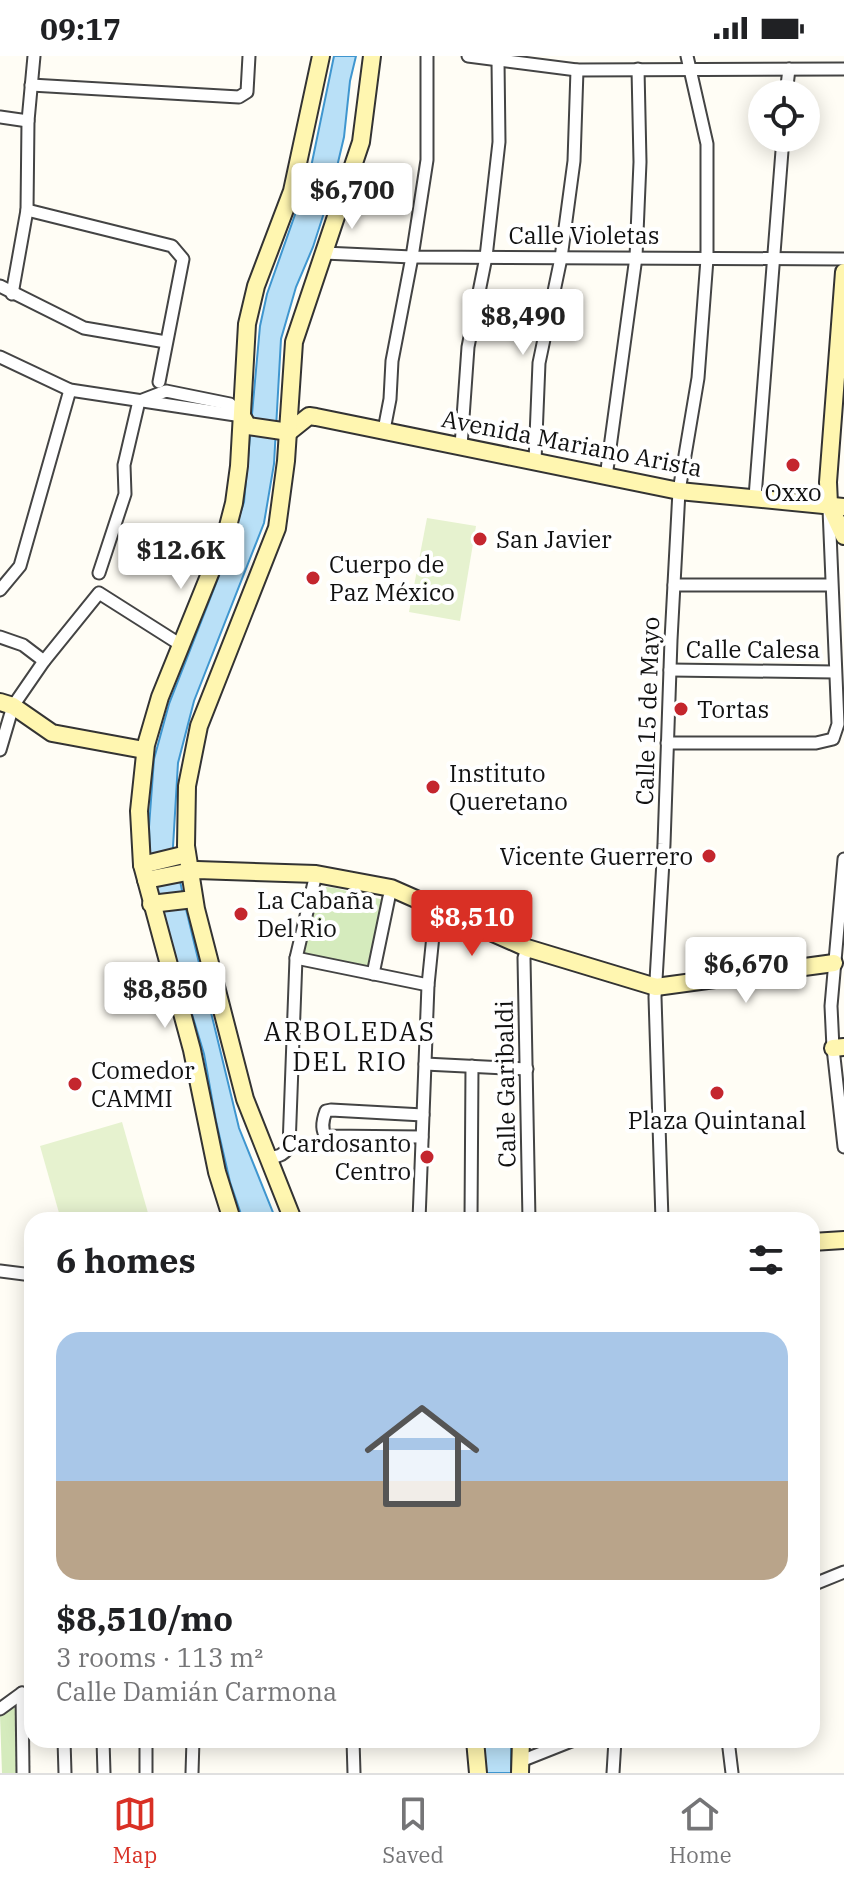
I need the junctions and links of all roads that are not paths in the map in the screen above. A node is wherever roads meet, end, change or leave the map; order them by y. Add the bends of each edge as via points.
1 (34, 56) edge
2 (249, 56) edge
3 (321, 56) edge
4 (372, 56) edge
5 (427, 56) edge
6 (468, 56) edge
7 (498, 61) junction
8 (688, 62) edge
9 (638, 69) junction
10 (789, 69) junction
11 (844, 69) edge
12 (577, 70) junction
13 (788, 80) edge
14 (31, 85) junction
15 (0, 117) edge
16 (28, 121) junction
17 (782, 152) edge
18 (27, 210) junction
19 (324, 253) junction
20 (412, 257) junction
21 (486, 257) junction
22 (636, 257) junction
23 (561, 258) junction
24 (707, 259) junction
25 (844, 259) edge
26 (772, 260) junction
27 (844, 272) edge
28 (0, 286) edge
29 (12, 294) junction
30 (166, 342) junction
31 (0, 357) edge
32 (159, 382) dead end
33 (70, 390) junction
34 (139, 401) junction
35 (309, 416) junction
36 (285, 420) junction
37 (247, 424) junction
38 (384, 430) junction
39 (461, 446) junction
40 (535, 461) junction
41 (606, 477) junction
42 (679, 491) junction
43 (755, 497) junction
44 (839, 505) edge
45 (844, 536) edge
46 (99, 573) dead end
47 (674, 585) junction
48 (831, 585) junction
49 (0, 590) edge
50 (0, 637) edge
51 (181, 645) junction
52 (44, 661) junction
53 (670, 670) junction
54 (835, 672) junction
55 (6, 704) edge
56 (667, 743) junction
57 (0, 750) edge
58 (144, 750) junction
59 (844, 859) edge
60 (187, 876) junction
61 (315, 878) junction
62 (150, 884) junction
63 (389, 897) junction
64 (435, 911) junction
65 (526, 953) junction
66 (296, 958) junction
67 (836, 963) edge
68 (373, 974) junction
69 (428, 985) junction
70 (655, 992) junction
71 (838, 1048) edge
72 (429, 1064) junction
73 (472, 1066) junction
74 (527, 1069) junction
75 (402, 1114) junction
76 (423, 1115) junction
77 (402, 1137) junction
78 (422, 1137) junction
79 (844, 1147) edge
80 (267, 1157) junction
81 (230, 1212) edge
82 (290, 1212) edge
83 (419, 1212) edge
84 (471, 1212) edge
85 (529, 1212) edge
86 (662, 1212) edge
87 (844, 1240) edge
88 (820, 1242) edge
89 (0, 1271) edge
90 (24, 1274) edge
91 (844, 1572) edge
92 (820, 1582) edge
93 (24, 1695) edge
94 (0, 1709) edge
95 (24, 1748) edge
96 (64, 1748) edge
97 (103, 1748) edge
98 (146, 1748) edge
99 (193, 1748) edge
100 (353, 1748) edge
101 (476, 1748) edge
102 (558, 1748) edge
103 (615, 1748) edge
104 (729, 1748) edge
105 (520, 1767) edge
106 (23, 1773) edge
107 (65, 1773) edge
108 (104, 1773) edge
109 (146, 1773) edge
110 (192, 1773) edge
111 (354, 1773) edge
112 (478, 1773) edge
113 (613, 1773) edge
114 (732, 1773) edge

1 - 14 street
2 - 14 street via 244,96
3 - 37 main road via 292,191 247,324
4 - 19 main road via 361,142
5 - 20 street via 427,160
6 - 7 street
7 - 12 street
7 - 21 street via 499,142
8 - 9 street
8 - 10 street
8 - 24 street, Calle 15 de Mayo via 707,144
9 - 12 street
9 - 22 street
10 - 11 street
10 - 13 street
12 - 23 street via 574,161
14 - 16 street
15 - 16 street
16 - 18 street
17 - 26 street
18 - 29 street
18 - 30 street via 179,252 183,259
19 - 20 street, Calle Violetas
19 - 36 main road via 294,342
20 - 21 street, Calle Violetas
20 - 38 street
21 - 23 street, Calle Violetas
21 - 39 street via 468,347
22 - 23 street, Calle Violetas
22 - 24 street, Calle Violetas
22 - 41 street
23 - 40 street via 539,363
24 - 26 street, Calle Violetas
24 - 42 street, Calle 15 de Mayo via 698,378
25 - 26 street, Calle Violetas
26 - 43 street
27 - 44 main road via 828,482
28 - 29 street
29 - 30 street via 84,328
30 - 32 street
31 - 33 street
33 - 34 street
33 - 49 street via 20,566
34 - 37 street
34 - 46 street via 124,465 125,494
35 - 36 main road
35 - 36 main road, Avenida Mariano Arista
35 - 38 main road, Avenida Mariano Arista
36 - 37 main road, Avenida Mariano Arista
36 - 60 main road via 274,538 191,754
37 - 51 main road via 226,534
38 - 39 main road, Avenida Mariano Arista
39 - 40 main road, Avenida Mariano Arista
40 - 41 main road, Avenida Mariano Arista
41 - 42 main road, Avenida Mariano Arista
42 - 43 main road, Avenida Mariano Arista
42 - 47 street, Calle 15 de Mayo
43 - 44 main road, Avenida Mariano Arista
44 - 45 main road
44 - 48 street
47 - 48 street
47 - 53 street, Calle 15 de Mayo
48 - 54 street
50 - 52 street
51 - 52 street via 99,593
51 - 58 main road
52 - 55 street
53 - 54 street, Calle Calesa
53 - 56 street, Calle 15 de Mayo
54 - 56 street via 838,724 833,739
55 - 57 street
55 - 58 main road via 52,733
56 - 70 street, Calle 15 de Mayo
58 - 62 main road via 139,811
59 - 67 street
60 - 61 main road
60 - 62 main road
60 - 62 main road
60 - 80 main road via 245,1099
61 - 63 main road
61 - 64 main road via 391,888
61 - 66 street
62 - 81 main road
63 - 64 main road
63 - 68 street
64 - 65 main road
64 - 69 street
65 - 70 main road
65 - 74 street, Calle Garibaldi
66 - 68 street
66 - 80 street via 289,1147 279,1156
67 - 70 main road
67 - 71 street
68 - 69 street
69 - 72 street
70 - 86 street, Calle 15 de Mayo
71 - 79 street
72 - 73 street
72 - 76 street
73 - 74 street
73 - 84 street
74 - 85 street, Calle Garibaldi
75 - 76 street
75 - 77 street
75 - 77 street via 326,1111 323,1130 326,1136
76 - 78 street
77 - 78 street
78 - 83 street
80 - 82 main road
87 - 88 main road
89 - 90 street
91 - 92 street
93 - 94 street
95 - 106 street
96 - 107 street
97 - 108 street
98 - 109 street
99 - 110 street
100 - 111 street
101 - 112 main road
102 - 105 street
103 - 113 street
104 - 114 street

